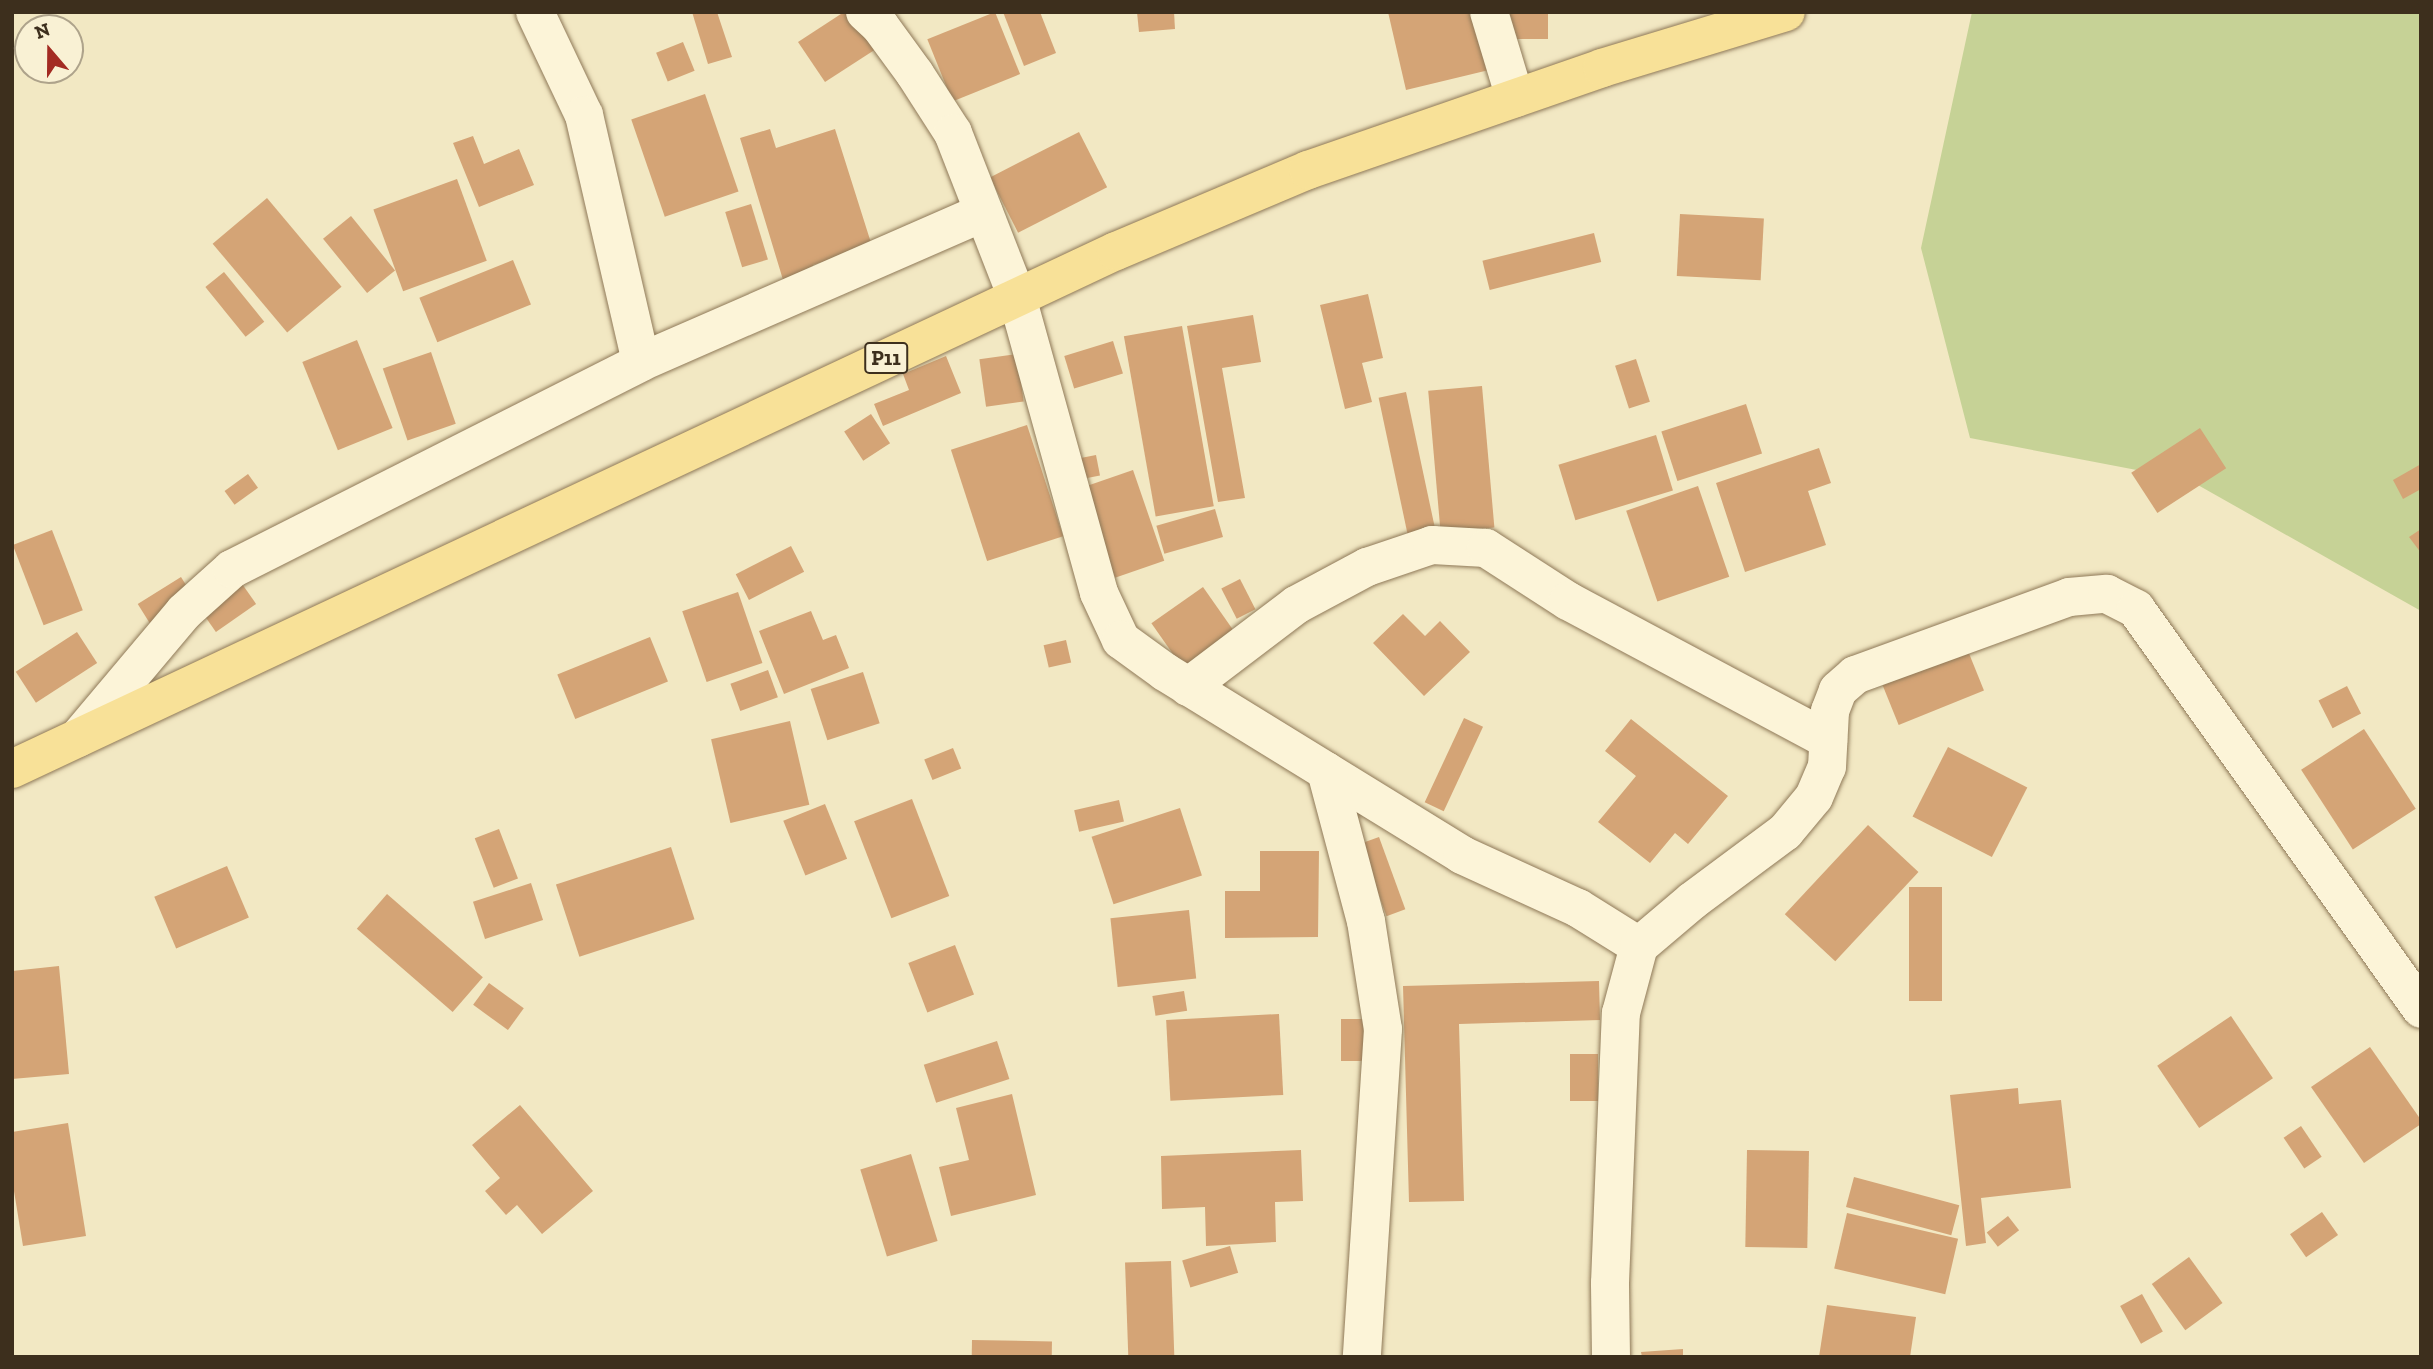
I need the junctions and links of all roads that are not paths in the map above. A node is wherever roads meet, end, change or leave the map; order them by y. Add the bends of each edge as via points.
1 (535, 12) edge
2 (865, 12) edge
3 (1489, 12) edge
4 (1786, 12) edge
5 (1515, 98) junction
6 (984, 212) junction
7 (1017, 297) junction
8 (641, 362) junction
9 (1188, 687) junction
10 (78, 738) junction
11 (1828, 740) junction
12 (12, 769) edge
13 (1326, 771) junction
14 (1639, 946) junction
15 (2421, 1009) edge
16 (1362, 1357) edge
17 (1611, 1357) edge

1 - 8 street via 584,115
2 - 6 street via 880,26 953,132
3 - 5 street
4 - 5 main road, P11
5 - 7 main road, P11 via 1308,170
6 - 7 street
6 - 8 street
7 - 9 street via 1099,593 1121,640
7 - 10 main road, P11
8 - 10 street via 232,569 184,612
9 - 11 street via 1296,605 1367,567 1432,545 1486,548 1568,601
9 - 13 street
10 - 12 main road, P11
11 - 14 street via 1826,767 1814,797 1785,832
11 - 15 street via 1830,711 1838,690 1856,675 2069,597 2107,594 2136,609
13 - 14 street via 1462,855 1578,908
13 - 16 street via 1366,921 1383,1029
14 - 17 street via 1621,1013

